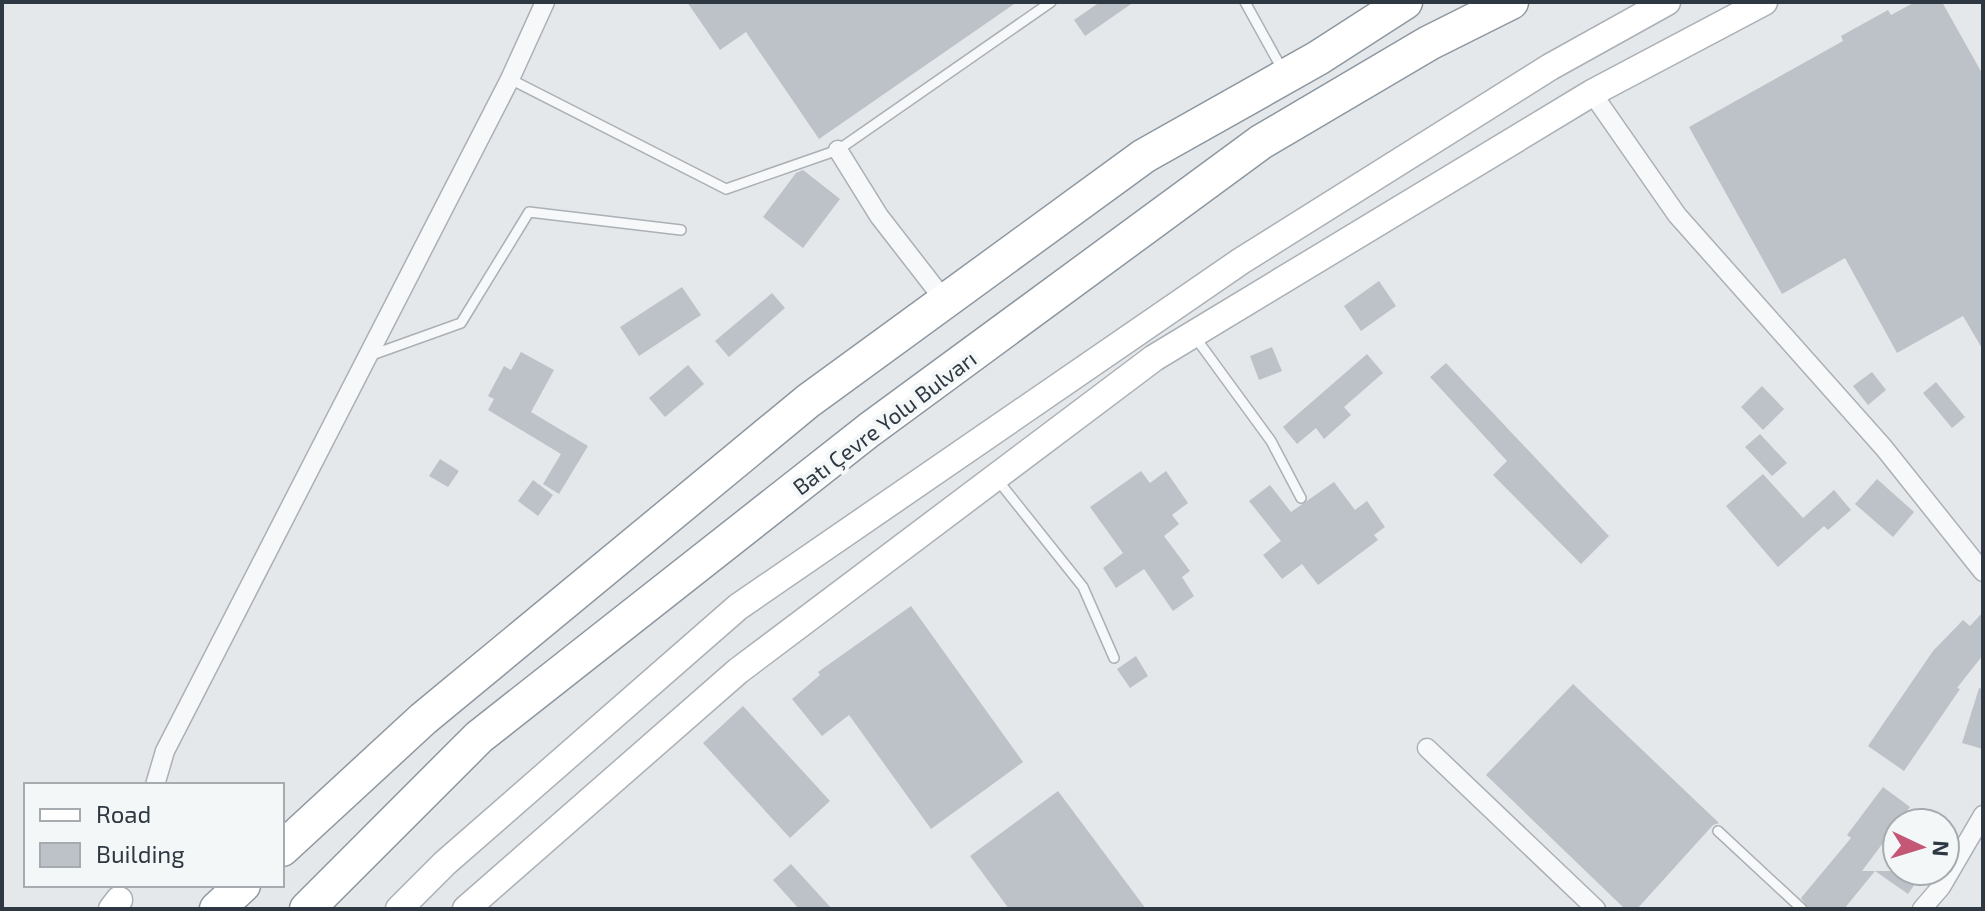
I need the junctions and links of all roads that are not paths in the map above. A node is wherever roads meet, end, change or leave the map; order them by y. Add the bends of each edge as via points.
1 (545, 2) edge
2 (1051, 2) edge
3 (1245, 2) edge
4 (1405, 2) edge
5 (1511, 2) edge
6 (1667, 2) edge
7 (1764, 2) edge
8 (1286, 76) junction
9 (510, 79) junction
10 (1592, 93) junction
11 (838, 150) junction
12 (681, 230) dead end
13 (945, 301) junction
14 (1193, 335) junction
15 (367, 357) junction
16 (995, 478) junction
17 (1301, 498) dead end
18 (1983, 572) edge
19 (1114, 658) dead end
20 (1427, 748) dead end
21 (156, 783) edge
22 (1983, 815) edge
23 (1718, 831) dead end
24 (284, 847) edge
25 (241, 887) edge
26 (217, 909) edge
27 (307, 909) edge
28 (399, 909) edge
29 (466, 909) edge
30 (1596, 909) edge
31 (1802, 909) edge
32 (1922, 909) edge

1 - 9 street
2 - 11 lane
3 - 8 lane
4 - 8 highway
5 - 27 highway, Batı Çevre Yolu Bulvarı via 1429,43 1261,142 869,430 479,737
6 - 28 main road via 1550,67 1241,261 738,607
7 - 10 main road
8 - 13 highway via 1144,156
9 - 11 lane via 726,189
9 - 15 street
10 - 14 main road
10 - 18 street via 1677,215 1884,448
11 - 13 street via 879,216
12 - 15 lane via 529,212 461,323
13 - 24 highway via 772,430 423,719
14 - 16 main road via 1154,358
14 - 17 lane via 1271,441
15 - 21 street via 165,751
16 - 19 lane via 1083,587
16 - 29 main road via 738,671
20 - 30 street
22 - 32 street
23 - 31 lane
25 - 26 highway

